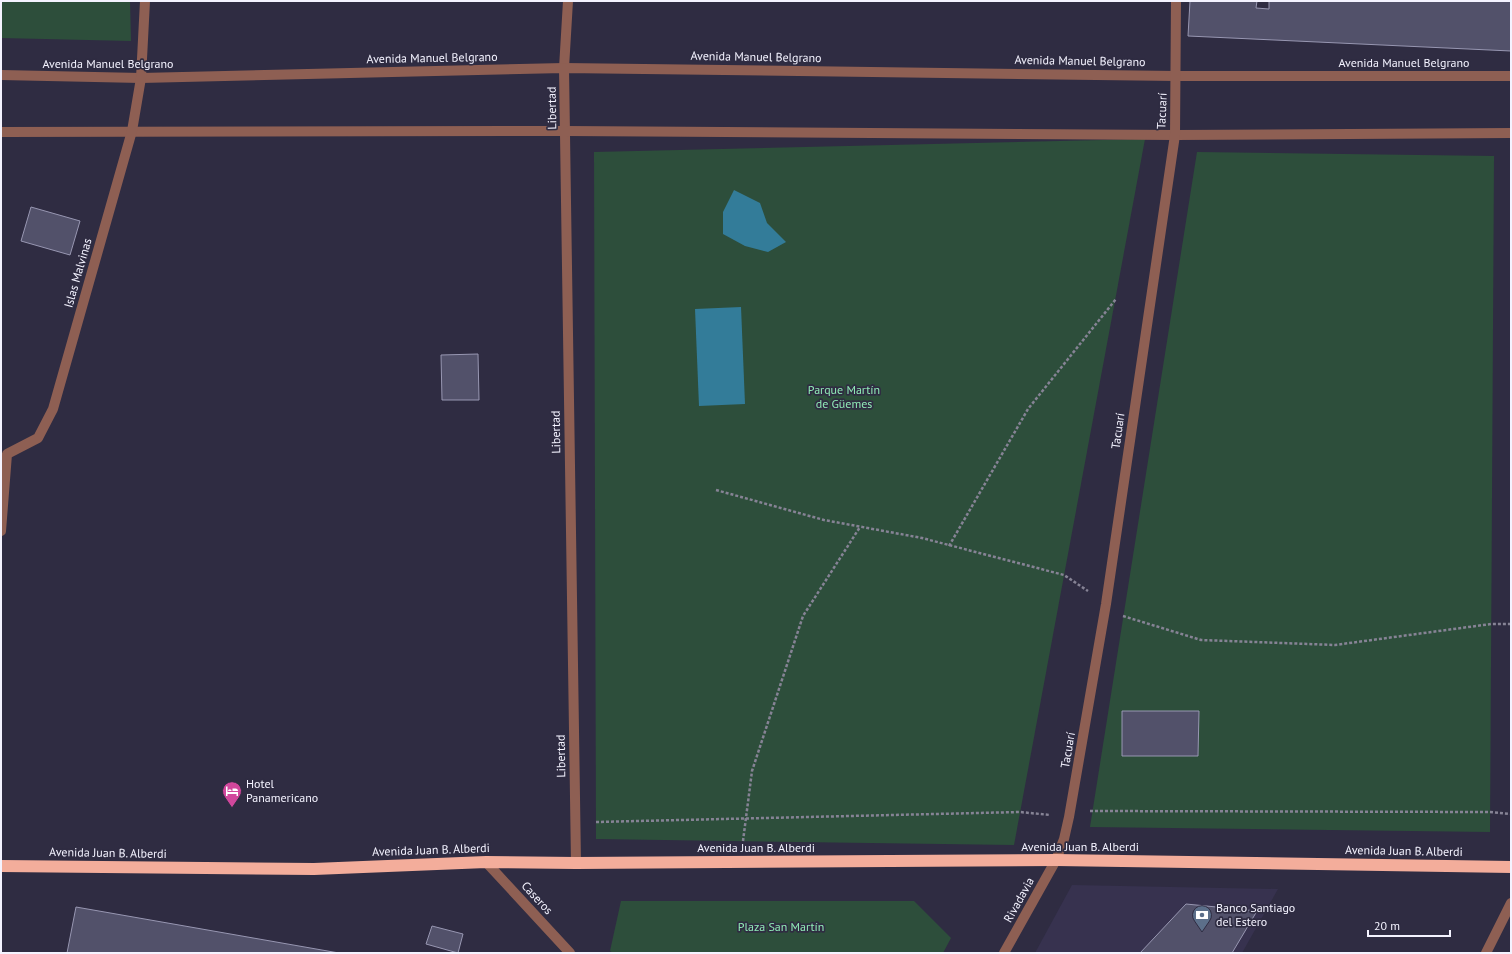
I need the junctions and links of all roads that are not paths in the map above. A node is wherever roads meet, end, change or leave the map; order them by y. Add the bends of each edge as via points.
1 (145, 1) edge
2 (568, 1) edge
3 (1176, 1) edge
4 (564, 68) junction
5 (1, 75) edge
6 (1176, 76) junction
7 (1511, 76) edge
8 (142, 78) junction
9 (565, 130) junction
10 (132, 131) junction
11 (1, 132) edge
12 (1511, 134) edge
13 (1175, 135) junction
14 (4, 453) edge
15 (1, 531) edge
16 (1056, 860) junction
17 (486, 862) junction
18 (576, 862) junction
19 (1, 866) edge
20 (1511, 867) edge
21 (1511, 903) edge
22 (570, 953) edge
23 (1004, 953) edge
24 (1486, 953) edge

1 - 8 street, Islas Malvinas
2 - 4 street, Libertad
3 - 6 street, Tacuarí
4 - 6 street, Avenida Manuel Belgrano
4 - 8 street, Avenida Manuel Belgrano
4 - 9 street, Libertad
5 - 8 street, Avenida Manuel Belgrano
6 - 7 street, Avenida Manuel Belgrano
6 - 13 street, Tacuarí
8 - 10 street, Islas Malvinas
9 - 10 street
9 - 13 street
9 - 18 street, Libertad
10 - 11 street
10 - 14 street, Islas Malvinas via 53,409 38,438
12 - 13 street
13 - 16 street, Tacuarí via 1106,604 1069,817
14 - 15 street, Islas Malvinas
16 - 18 highway, Avenida Juan B. Alberdi
16 - 20 highway, Avenida Juan B. Alberdi
16 - 23 street, Rivadavia
17 - 18 highway, Avenida Juan B. Alberdi
17 - 19 highway, Avenida Juan B. Alberdi via 314,870
17 - 22 street, Caseros
21 - 24 street

